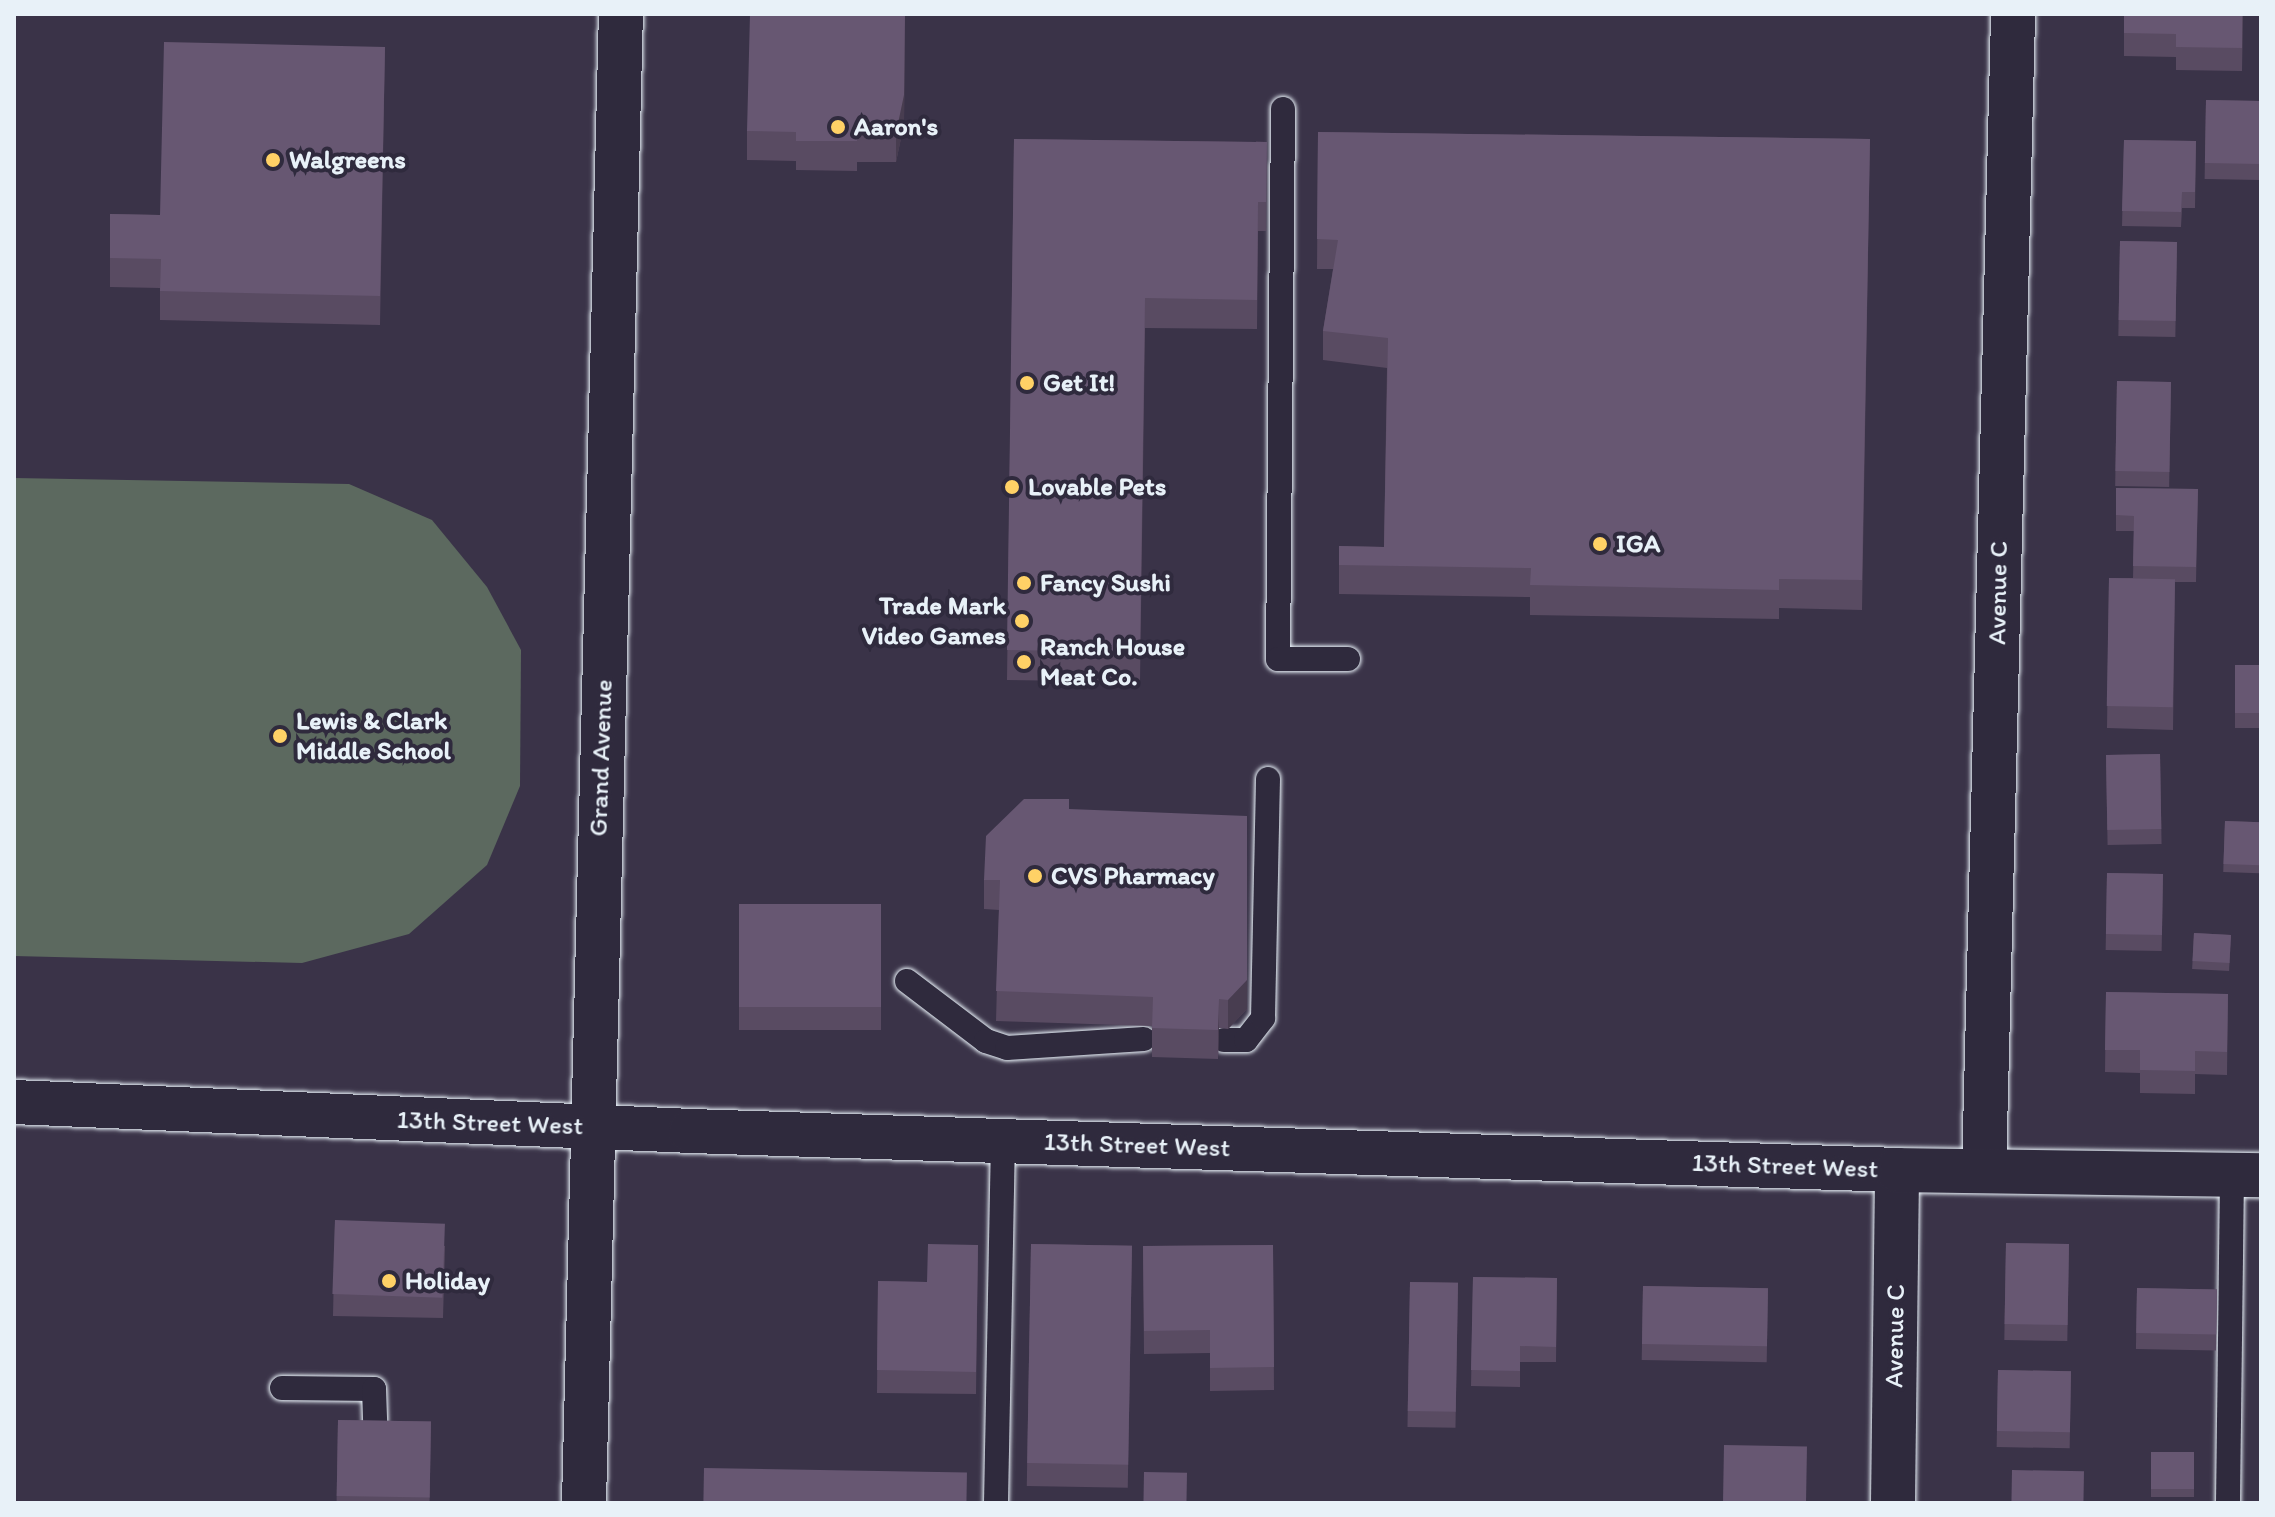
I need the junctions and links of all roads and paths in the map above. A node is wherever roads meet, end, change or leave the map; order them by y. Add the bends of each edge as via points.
1 (621, 14) edge
2 (2013, 14) edge
3 (1283, 109) dead end
4 (1348, 659) dead end
5 (1268, 779) dead end
6 (907, 981) dead end
7 (1144, 1039) dead end
8 (1224, 1040) edge
9 (14, 1102) edge
10 (590, 1127) junction
11 (1003, 1141) junction
12 (1897, 1170) junction
13 (1984, 1171) junction
14 (2247, 1175) edge
15 (282, 1388) dead end
16 (375, 1421) edge
17 (584, 1503) edge
18 (996, 1503) edge
19 (1893, 1503) edge
20 (2228, 1503) edge

1 - 10 street, Grand Avenue
2 - 13 street, Avenue C
3 - 4 lane via 1278,659
5 - 8 lane via 1263,1018 1246,1040
6 - 7 lane via 986,1041 1007,1048
9 - 10 street, 13th Street West
10 - 11 street, 13th Street West
10 - 17 street, Grand Avenue
11 - 12 street, 13th Street West
11 - 18 lane
12 - 13 street, 13th Street West
12 - 19 street, Avenue C
13 - 14 street, 13th Street West
14 - 20 lane
15 - 16 lane via 374,1389

